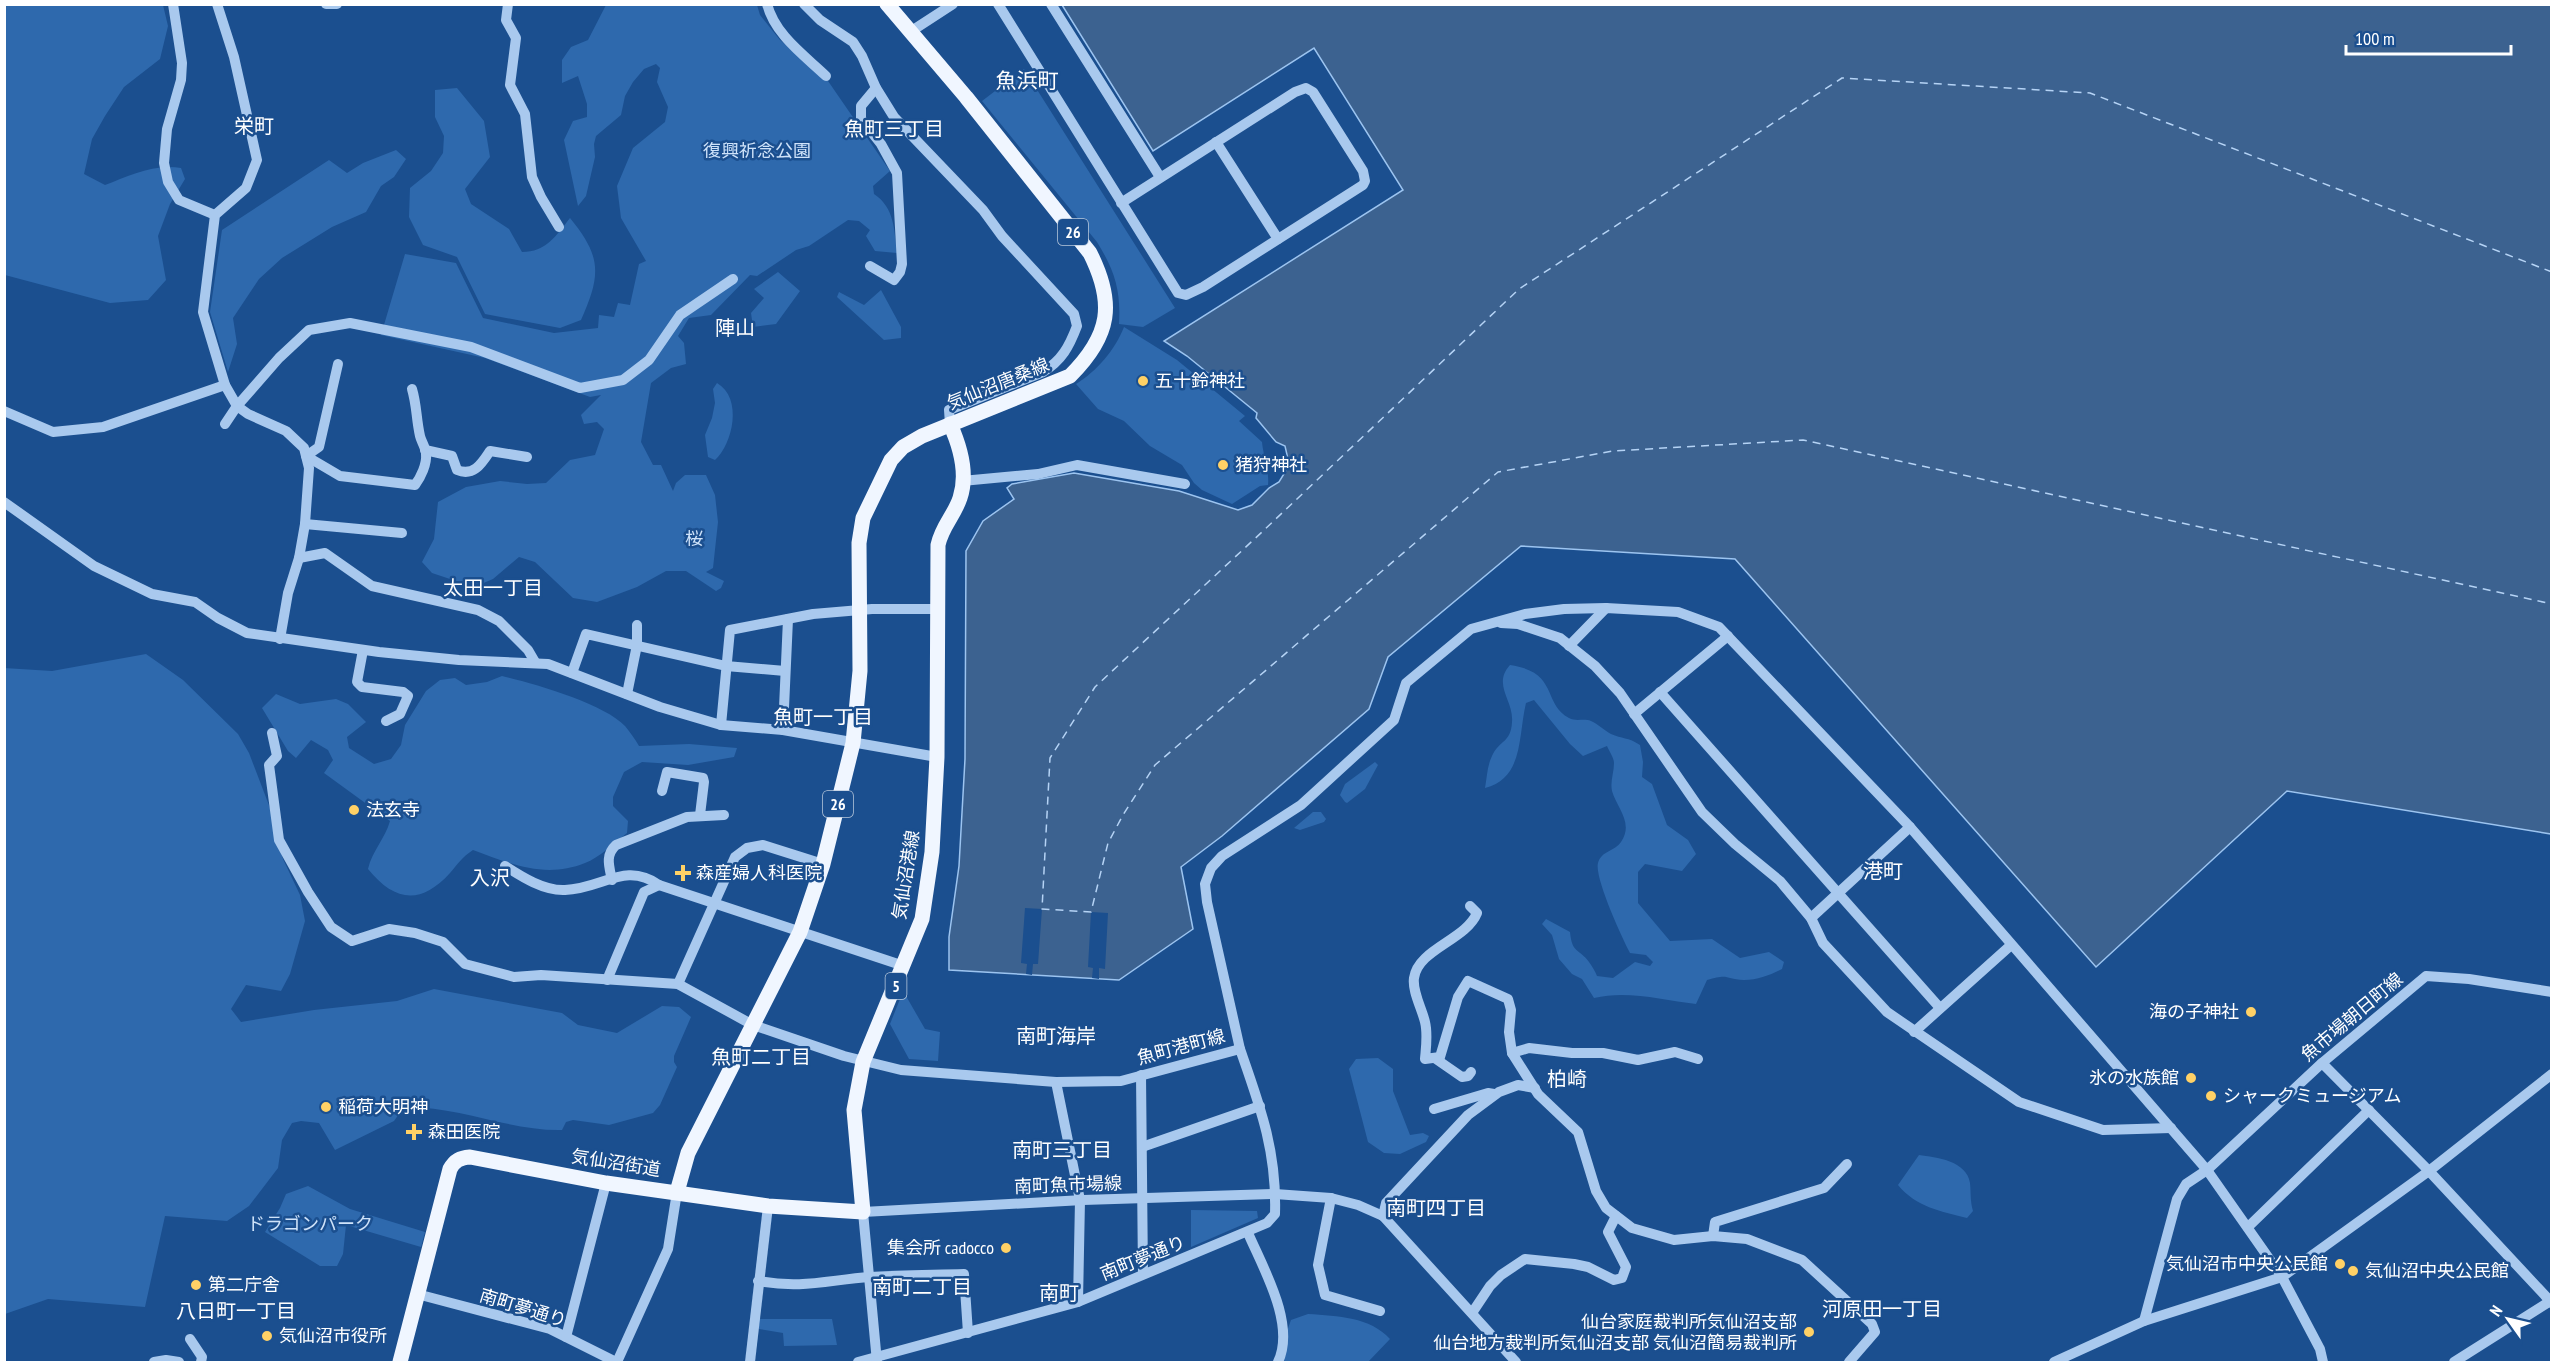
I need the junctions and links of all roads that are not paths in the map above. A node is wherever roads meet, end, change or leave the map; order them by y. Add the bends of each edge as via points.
1 (173, 4) edge
2 (217, 4) edge
3 (326, 4) edge
4 (337, 4) edge
5 (508, 4) edge
6 (766, 4) edge
7 (804, 4) edge
8 (887, 4) edge
9 (952, 4) edge
10 (998, 4) edge
11 (1051, 4) edge
12 (910, 32) junction
13 (826, 76) dead end
14 (876, 88) junction
15 (1216, 142) junction
16 (1160, 177) junction
17 (1121, 203) junction
18 (215, 215) junction
19 (559, 227) dead end
20 (1278, 239) junction
21 (870, 266) dead end
22 (733, 279) dead end
23 (338, 364) dead end
24 (225, 385) junction
25 (412, 389) dead end
26 (237, 406) junction
27 (4, 411) edge
28 (225, 424) dead end
29 (950, 424) junction
30 (425, 450) junction
31 (306, 456) junction
32 (527, 457) dead end
33 (962, 481) junction
34 (1185, 484) dead end
35 (4, 502) edge
36 (305, 524) junction
37 (402, 533) dead end
38 (298, 558) junction
39 (1606, 608) junction
40 (937, 609) junction
41 (860, 610) junction
42 (788, 619) junction
43 (1490, 622) junction
44 (637, 624) dead end
45 (1728, 636) junction
46 (279, 639) junction
47 (636, 645) junction
48 (1569, 645) junction
49 (363, 650) junction
50 (535, 662) junction
51 (726, 666) junction
52 (785, 671) junction
53 (572, 673) junction
54 (1660, 692) junction
55 (627, 694) junction
56 (1634, 714) junction
57 (386, 722) dead end
58 (721, 724) junction
59 (783, 730) junction
60 (272, 733) dead end
61 (853, 743) junction
62 (937, 757) junction
63 (662, 791) dead end
64 (700, 815) junction
65 (724, 815) dead end
66 (1910, 827) junction
67 (823, 864) junction
68 (505, 866) dead end
69 (612, 880) junction
70 (659, 885) junction
71 (1838, 894) junction
72 (715, 904) junction
73 (1470, 906) dead end
74 (1811, 918) junction
75 (800, 932) junction
76 (2010, 946) junction
77 (904, 966) junction
78 (607, 980) junction
79 (678, 984) junction
80 (2552, 992) edge
81 (1940, 1008) junction
82 (753, 1025) junction
83 (1914, 1032) junction
84 (1239, 1049) junction
85 (1512, 1053) junction
86 (1436, 1059) junction
87 (1698, 1059) dead end
88 (863, 1062) junction
89 (2322, 1063) junction
90 (1471, 1072) dead end
91 (2552, 1074) edge
92 (1141, 1075) junction
93 (1056, 1082) junction
94 (1535, 1088) junction
95 (1496, 1094) junction
96 (1260, 1106) junction
97 (1434, 1109) dead end
98 (2369, 1110) junction
99 (2171, 1128) junction
100 (1142, 1147) junction
101 (1847, 1164) dead end
102 (2207, 1170) junction
103 (2429, 1171) junction
104 (606, 1183) junction
105 (677, 1192) junction
106 (1275, 1194) junction
107 (1331, 1198) junction
108 (1143, 1199) junction
109 (1080, 1200) junction
110 (768, 1206) junction
111 (863, 1212) junction
112 (1383, 1216) junction
113 (1616, 1216) junction
114 (2248, 1227) junction
115 (1248, 1233) junction
116 (1713, 1236) junction
117 (1143, 1274) junction
118 (2282, 1277) junction
119 (869, 1278) junction
120 (758, 1281) junction
121 (417, 1294) junction
122 (2551, 1301) edge
123 (1078, 1302) junction
124 (1380, 1311) dead end
125 (1472, 1314) junction
126 (2144, 1321) junction
127 (968, 1333) junction
128 (566, 1337) junction
129 (190, 1338) dead end
130 (876, 1360) edge
131 (153, 1362) edge
132 (178, 1362) edge
133 (201, 1362) edge
134 (400, 1362) edge
135 (617, 1362) edge
136 (750, 1362) edge
137 (858, 1362) edge
138 (1278, 1362) edge
139 (1516, 1362) edge
140 (1849, 1362) edge
141 (2054, 1362) edge
142 (2323, 1362) edge
143 (2454, 1362) edge

1 - 18 street via 182,63 167,129 164,163 168,182 179,200
2 - 18 street via 234,57 257,160 246,188
3 - 4 street
5 - 19 street via 506,20 516,38 510,85 525,114 532,177
6 - 13 street via 782,34
7 - 14 street via 853,42
8 - 12 main road, 気仙沼唐桑線 / 26
9 - 12 street
10 - 17 street
11 - 16 street
12 - 29 main road, 気仙沼唐桑線 / 26 via 1089,253 1105,291 1106,320 1086,358 1070,376
14 - 21 street via 861,106 861,119 897,173 902,264 894,280
14 - 29 street via 905,130 983,210 1074,315 1077,326 1068,350 1056,364 949,410
15 - 16 street
15 - 20 street
15 - 20 street via 1306,88 1363,171 1363,185
16 - 17 street
17 - 20 street via 1178,293 1186,295
18 - 24 street via 203,312
22 - 26 street via 680,315 649,360 623,380 580,388 471,347 350,323 309,330
23 - 31 street via 319,447
24 - 26 street
24 - 27 street via 103,427 53,432
25 - 30 street
26 - 28 street
26 - 31 street via 286,431 304,448
29 - 33 main road, 気仙沼港線 / 5 via 960,450
29 - 41 main road, 気仙沼唐桑線 / 26 via 903,447 891,460 868,504 860,543
30 - 31 street via 422,476 415,485 340,476
30 - 32 street via 452,456 457,470 462,472 474,471 490,451
31 - 36 street via 309,468
33 - 34 street via 1038,474 1077,465
33 - 40 main road, 気仙沼港線 / 5 via 960,498 941,529
35 - 46 street via 94,566 126,583 152,594 195,602 240,630
36 - 37 street
36 - 38 street
38 - 46 street
38 - 50 street via 326,554 372,586 478,610 499,621
39 - 43 street via 1564,609
39 - 45 street via 1678,612 1719,627
39 - 48 street
40 - 41 street
40 - 62 main road, 気仙沼港線 / 5
41 - 42 street
41 - 61 main road, 気仙沼唐桑線 / 26 via 860,671
42 - 51 street via 730,630
42 - 52 street
43 - 48 street via 1518,624 1560,638
43 - 84 street, 魚町港町線 via 1471,629 1406,683 1394,720 1301,805 1222,856 1211,868 1204,884
44 - 47 street
45 - 54 street
45 - 66 street
46 - 49 street
47 - 51 street
47 - 53 street via 586,634
47 - 55 street
48 - 56 street via 1595,666
49 - 50 street via 459,660
49 - 57 street via 357,682 362,687 408,696 400,714
50 - 53 street
51 - 52 street
51 - 58 street
52 - 59 street
53 - 55 street
54 - 56 street
54 - 71 street
55 - 58 street
56 - 74 street via 1702,812 1780,881
58 - 59 street
59 - 61 street
60 - 78 street via 277,756 269,765 279,840 331,927 352,941 389,929 415,933 443,942 465,964 514,976
61 - 62 street
61 - 67 main road, 気仙沼街道 / 26
62 - 77 main road, 気仙沼港線 / 5 via 932,852 922,919
63 - 64 street via 667,772 703,778
64 - 65 street
64 - 69 street via 616,845 608,859
66 - 71 street
66 - 76 street
67 - 72 street via 764,844 747,848 735,857
67 - 75 main road, 気仙沼街道 / 26
68 - 69 street via 529,882 564,890
69 - 70 street via 627,873 648,877
70 - 72 street
70 - 78 street via 644,891
71 - 74 street
71 - 81 street
72 - 75 street
72 - 79 street
73 - 86 street via 1477,914 1473,924 1430,954 1416,969 1413,981 1426,1025 1425,1059
74 - 83 street via 1823,943 1887,1012
75 - 77 street
75 - 82 main road, 気仙沼街道 / 26
76 - 81 street
76 - 99 street
77 - 88 main road, 気仙沼港線 / 5
78 - 79 street
79 - 82 street, 魚町港町線
80 - 89 street, 魚市場朝日町線 via 2426,976
81 - 83 street
82 - 88 street, 魚町港町線
82 - 105 main road, 気仙沼街道 / 26 via 688,1153
83 - 99 street via 2019,1102 2103,1130
84 - 92 street, 魚町港町線
84 - 96 street
85 - 86 street via 1508,999 1468,981 1458,997 1444,1050
85 - 87 street via 1529,1048 1638,1059 1675,1052
85 - 94 street
86 - 90 street via 1462,1077
88 - 93 street, 魚町港町線 via 936,1074
88 - 111 main road, 気仙沼港線 / 5 via 854,1110
89 - 98 street
89 - 102 street, 魚市場朝日町線
91 - 103 street
92 - 93 street, 魚町港町線 via 1121,1081
92 - 100 street
93 - 109 street
94 - 95 street via 1518,1085
94 - 113 street via 1578,1132 1596,1191
95 - 97 street
95 - 112 street via 1468,1115 1386,1203
96 - 100 street
96 - 106 street via 1272,1151
98 - 103 street
98 - 114 street
99 - 102 street
100 - 108 street
101 - 116 street via 1824,1188 1714,1222
102 - 114 street
102 - 126 street, 魚市場朝日町線 via 2186,1184 2177,1199
103 - 118 street
103 - 122 street
104 - 105 main road, 気仙沼街道
104 - 121 main road, 気仙沼街道 via 460,1158 450,1169
104 - 128 street
105 - 110 main road
105 - 135 street via 668,1250
106 - 107 street, 南町魚市場線
106 - 108 street, 南町魚市場線
106 - 115 street, 南町夢通り via 1275,1214
107 - 112 street, 南町魚市場線
107 - 124 street via 1318,1265 1325,1295
108 - 109 street, 南町魚市場線
108 - 117 street
109 - 111 street, 南町魚市場線
109 - 123 street
110 - 111 main road
110 - 120 street
111 - 119 street
112 - 125 street
113 - 116 street via 1632,1228 1674,1240
113 - 125 street via 1608,1232 1626,1267 1622,1278 1614,1280 1575,1264 1525,1259 1490,1286
114 - 118 street
115 - 117 street, 南町夢通り
115 - 138 street via 1279,1304 1283,1335
116 - 140 street via 1747,1239 1802,1260 1872,1324 1875,1332
117 - 123 street, 南町夢通り
118 - 126 street
118 - 142 street via 2320,1348
119 - 120 street via 805,1286
119 - 127 street via 964,1274
119 - 130 street
120 - 136 street
121 - 128 street, 南町夢通り via 550,1329
121 - 134 main road, 気仙沼街道
122 - 143 street
123 - 127 street, 南町夢通り
125 - 139 street
126 - 141 street
127 - 130 street, 南町夢通り
128 - 135 street, 南町夢通り
129 - 133 street
130 - 137 street, 南町夢通り
131 - 132 street

